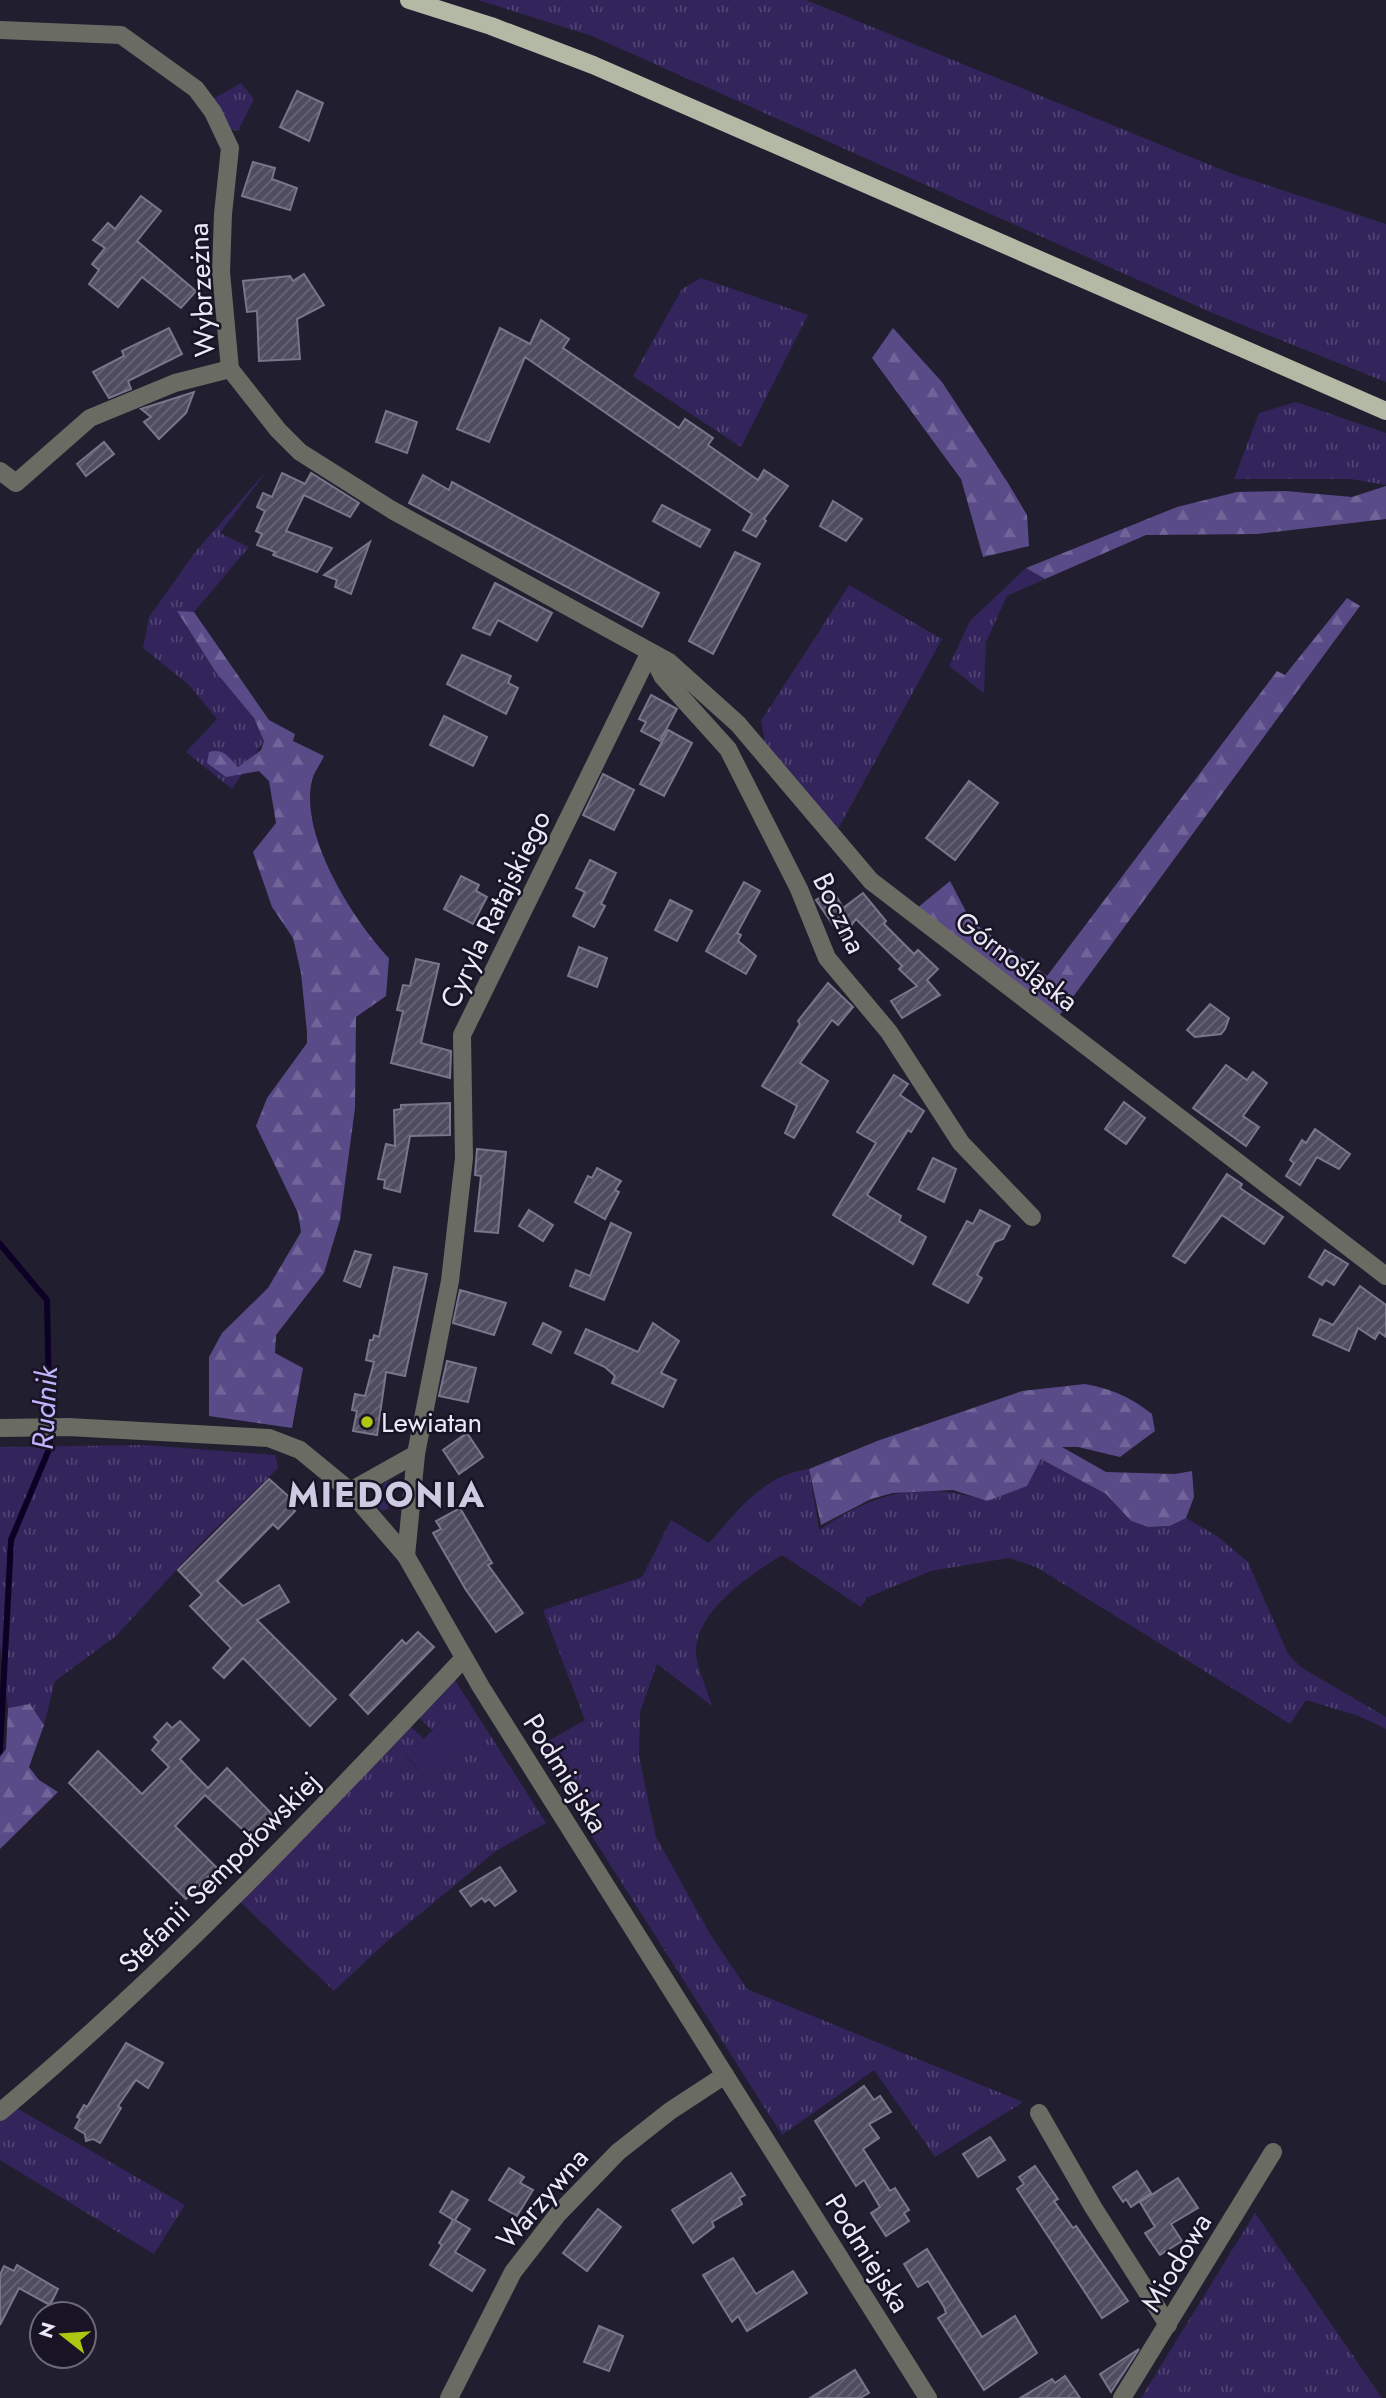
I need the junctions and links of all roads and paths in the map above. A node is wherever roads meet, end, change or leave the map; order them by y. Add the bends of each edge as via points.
1 (410, 0) edge
2 (0, 30) edge
3 (230, 369) junction
4 (1386, 411) edge
5 (0, 471) edge
6 (650, 652) junction
7 (1032, 1217) dead end
8 (1386, 1276) edge
9 (0, 1427) edge
10 (416, 1454) junction
11 (350, 1491) junction
12 (406, 1556) junction
13 (464, 1658) junction
14 (725, 2075) junction
15 (0, 2112) edge
16 (1039, 2113) dead end
17 (1273, 2152) dead end
18 (1168, 2325) junction
19 (449, 2398) edge
20 (928, 2398) edge
21 (1122, 2398) edge

1 - 4 main road via 593,65
2 - 3 street, Wybrzeżna via 121,35 196,89 213,113 230,148 221,272
3 - 5 street via 175,383 90,418 16,483
3 - 6 street, Wybrzeżna via 300,452 392,510
6 - 7 street, Boczna via 663,677 728,749 799,889 827,958 890,1032 961,1143
6 - 8 street, Górnośląska via 669,662 738,724 871,881
6 - 10 street, Cyryla Ratajskiego via 463,1035 464,1158 450,1281
9 - 11 street, Podmiejska via 269,1438 300,1450
10 - 11 street
10 - 12 street, Cyryla Ratajskiego
11 - 12 street, Podmiejska
12 - 13 street, Podmiejska
13 - 14 street, Podmiejska
13 - 15 street, Stefanii Sempołowskiej via 200,1934 89,2038
14 - 19 street, Warzywna via 670,2110 618,2152 558,2214 513,2272
14 - 20 street, Podmiejska
16 - 18 street
17 - 18 street, Miodowa
18 - 21 street, Miodowa

